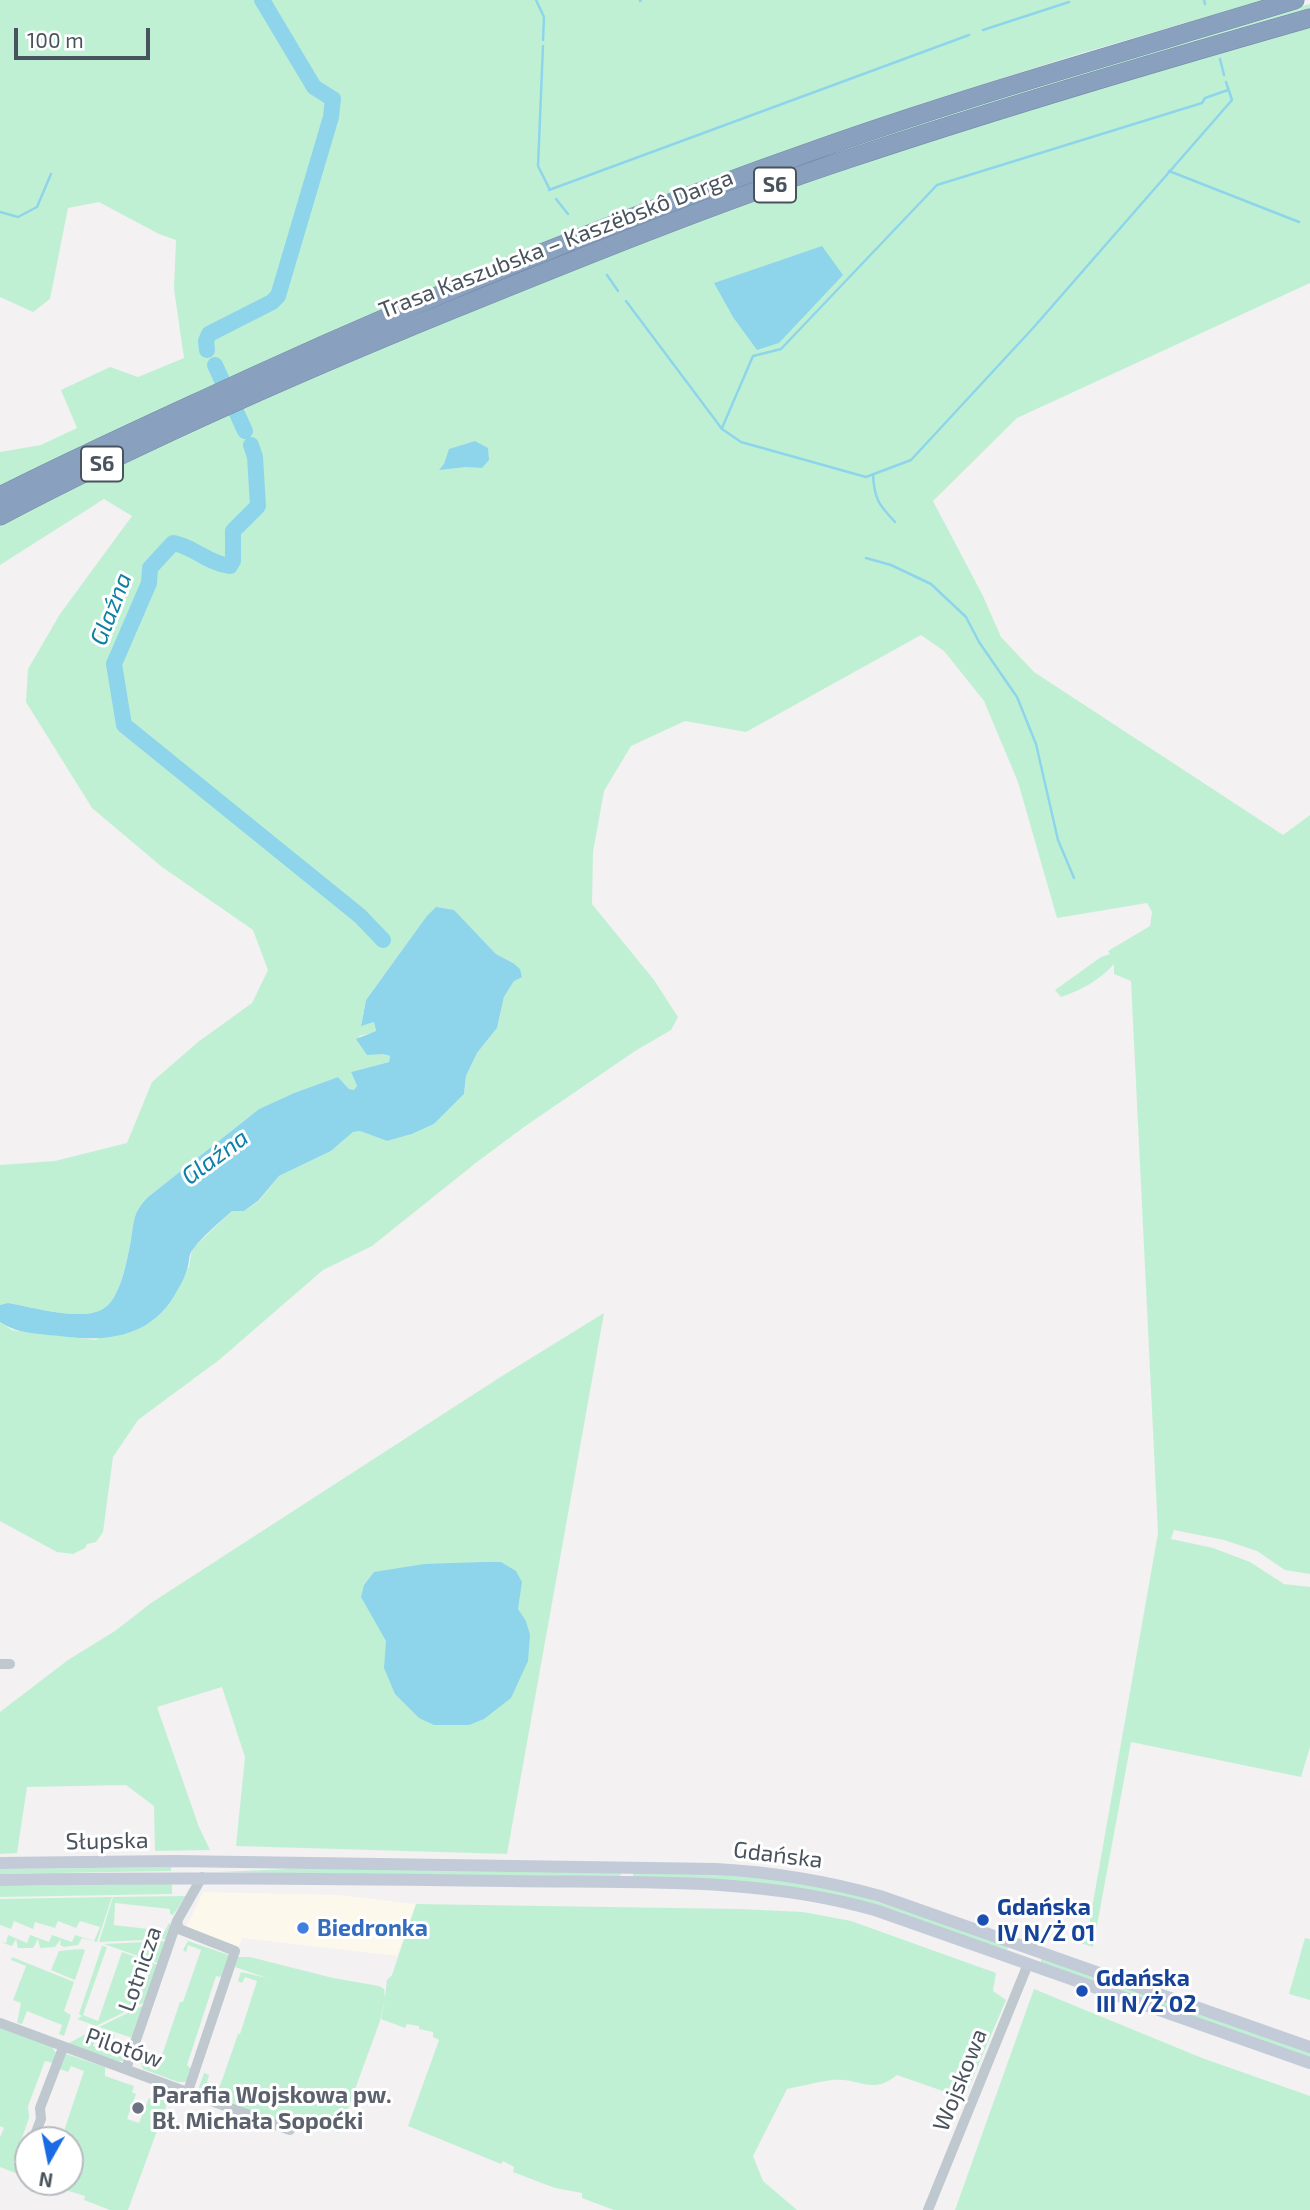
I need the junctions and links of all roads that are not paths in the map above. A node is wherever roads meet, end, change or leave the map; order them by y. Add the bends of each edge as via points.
1 (1295, 0) edge
2 (1310, 18) edge
3 (252, 385) junction
4 (202, 408) junction
5 (0, 496) edge
6 (0, 516) edge
7 (214, 1861) joint
8 (0, 1863) edge
9 (202, 1877) junction
10 (219, 1877) joint
11 (0, 1880) edge
12 (179, 1917) junction
13 (1028, 1964) junction
14 (0, 2023) edge
15 (1225, 2033) junction
16 (1280, 2036) junction
17 (1310, 2047) edge
18 (63, 2048) junction
19 (1310, 2063) edge
20 (126, 2069) junction
21 (188, 2091) junction
22 (38, 2126) edge
23 (290, 2130) dead end
24 (928, 2210) edge

1 - 3 highway, Trasa Kaszubska – Kaszëbskô Darga / S6 via 1041,76 615,223 328,341
2 - 3 highway, Trasa Kaszubska – Kaszëbskô Darga / S6 via 1127,70 848,159
3 - 4 highway, Trasa Kaszubska – Kaszëbskô Darga / S6
4 - 5 highway, Trasa Kaszubska – Kaszëbskô Darga / S6
4 - 6 highway, Trasa Kaszubska – Kaszëbskô Darga / S6
7 - 8 main road, Słupska
7 - 16 main road, Gdańska via 716,1869 822,1880 880,1896
9 - 10 main road, Słupska
9 - 11 main road, Słupska
9 - 12 street
10 - 13 main road, Gdańska via 761,1887 842,1900
12 - 20 street, Lotnicza
12 - 21 street, Lotnicza via 179,1928 235,1951
13 - 15 main road, Gdańska
13 - 24 street, Wojskowa
14 - 18 street, Pilotów
15 - 16 main road
15 - 19 main road, Gdańska
16 - 17 main road, Gdańska
18 - 20 street, Pilotów
18 - 22 street, Pilotów via 40,2108
20 - 21 street, Pilotów
21 - 23 street, Pilotów

